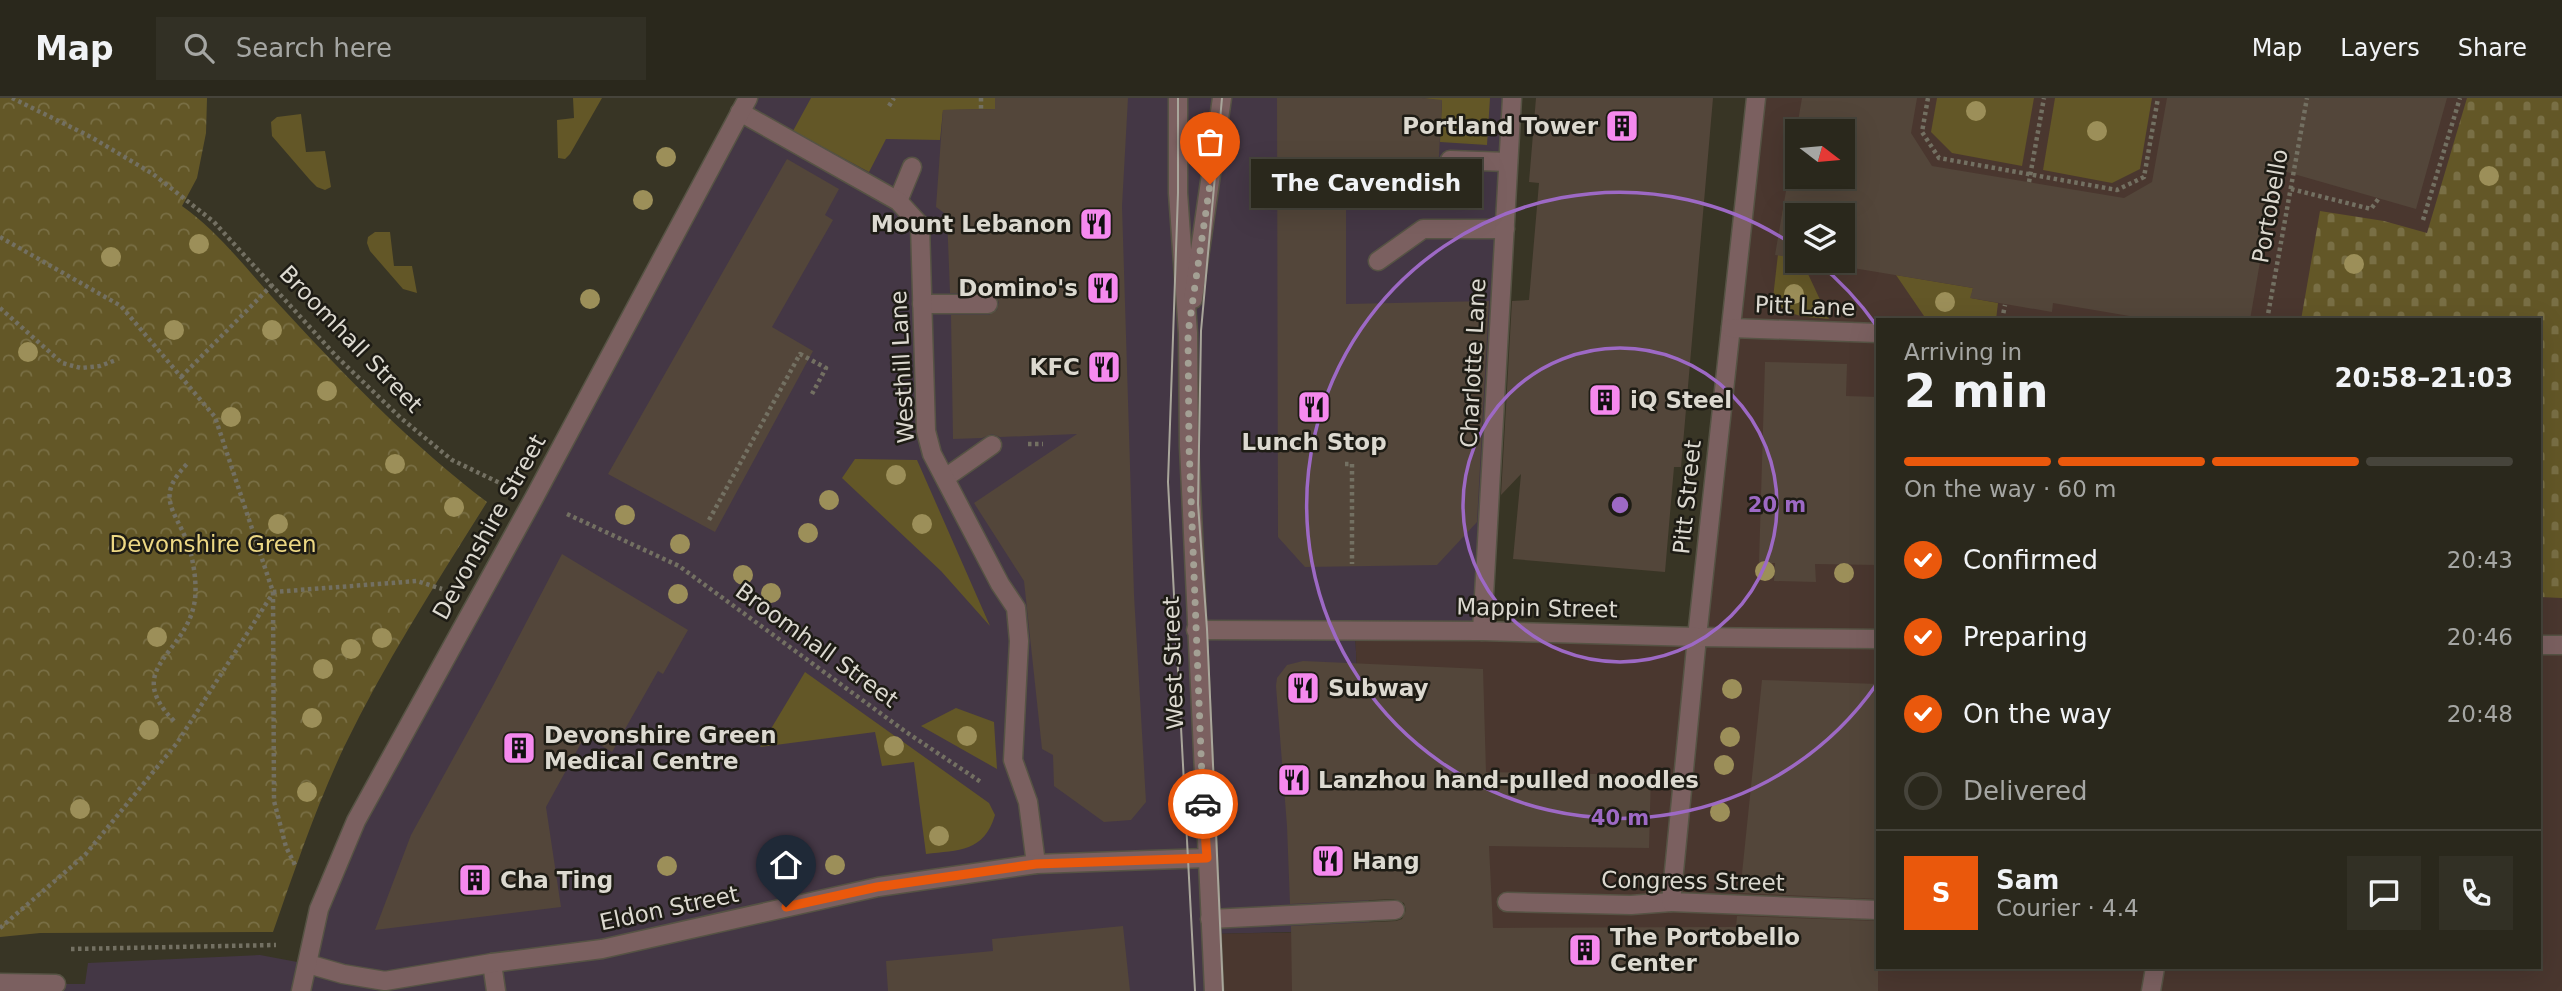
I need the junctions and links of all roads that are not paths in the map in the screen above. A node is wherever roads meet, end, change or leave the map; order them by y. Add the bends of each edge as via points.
1 (1178, 98) edge
2 (1222, 98) edge
3 (1512, 98) edge
4 (1756, 98) edge
5 (744, 105) edge
6 (1450, 160) dead end
7 (1508, 162) junction
8 (912, 167) dead end
9 (898, 201) junction
10 (1505, 229) junction
11 (1378, 261) dead end
12 (922, 304) junction
13 (988, 304) dead end
14 (1731, 328) junction
15 (1188, 333) junction
16 (1876, 333) edge
17 (992, 445) dead end
18 (945, 478) junction
19 (1196, 630) junction
20 (1482, 631) junction
21 (1697, 637) junction
22 (1876, 639) edge
23 (2541, 645) edge
24 (2562, 645) edge
25 (1207, 858) junction
26 (1036, 864) junction
27 (1507, 902) dead end
28 (1671, 902) junction
29 (1395, 910) dead end
30 (1876, 910) edge
31 (1210, 919) junction
32 (310, 956) junction
33 (492, 962) junction
34 (2155, 969) edge
35 (0, 983) edge
36 (56, 984) dead end
37 (301, 991) edge
38 (496, 991) edge
39 (1214, 991) edge
40 (2151, 991) edge

1 - 15 street, West Street via 1178,193
2 - 15 street, West Street
3 - 7 street, Charlotte Lane
4 - 14 street, Pitt Street
5 - 9 street, Westhill Lane
5 - 32 street, Devonshire Street via 356,821 319,909
6 - 7 street
7 - 10 street, Charlotte Lane
8 - 9 street
9 - 12 street, Westhill Lane via 920,225
10 - 11 street via 1423,229
10 - 20 street, Charlotte Lane
12 - 13 street
12 - 18 street, Westhill Lane via 926,431
14 - 16 street, Pitt Lane
14 - 21 street, Pitt Street
15 - 19 street, West Street
17 - 18 street
18 - 26 street, Westhill Lane via 1016,608 1019,641 1013,760 1028,802
19 - 20 street, Mappin Street
19 - 25 street, West Street
20 - 21 street, Mappin Street
21 - 22 street, Mappin Street
21 - 28 street, Pitt Street
23 - 24 street
25 - 26 street, Eldon Street
25 - 31 street, West Street
26 - 33 street, Eldon Street via 877,887 602,948
27 - 28 street, Congress Street
28 - 30 street, Congress Street
29 - 31 street
31 - 39 street, West Street
32 - 33 street, Eldon Street via 343,974 385,981
32 - 37 street, Devonshire Street
33 - 38 street
34 - 40 street
35 - 36 street

